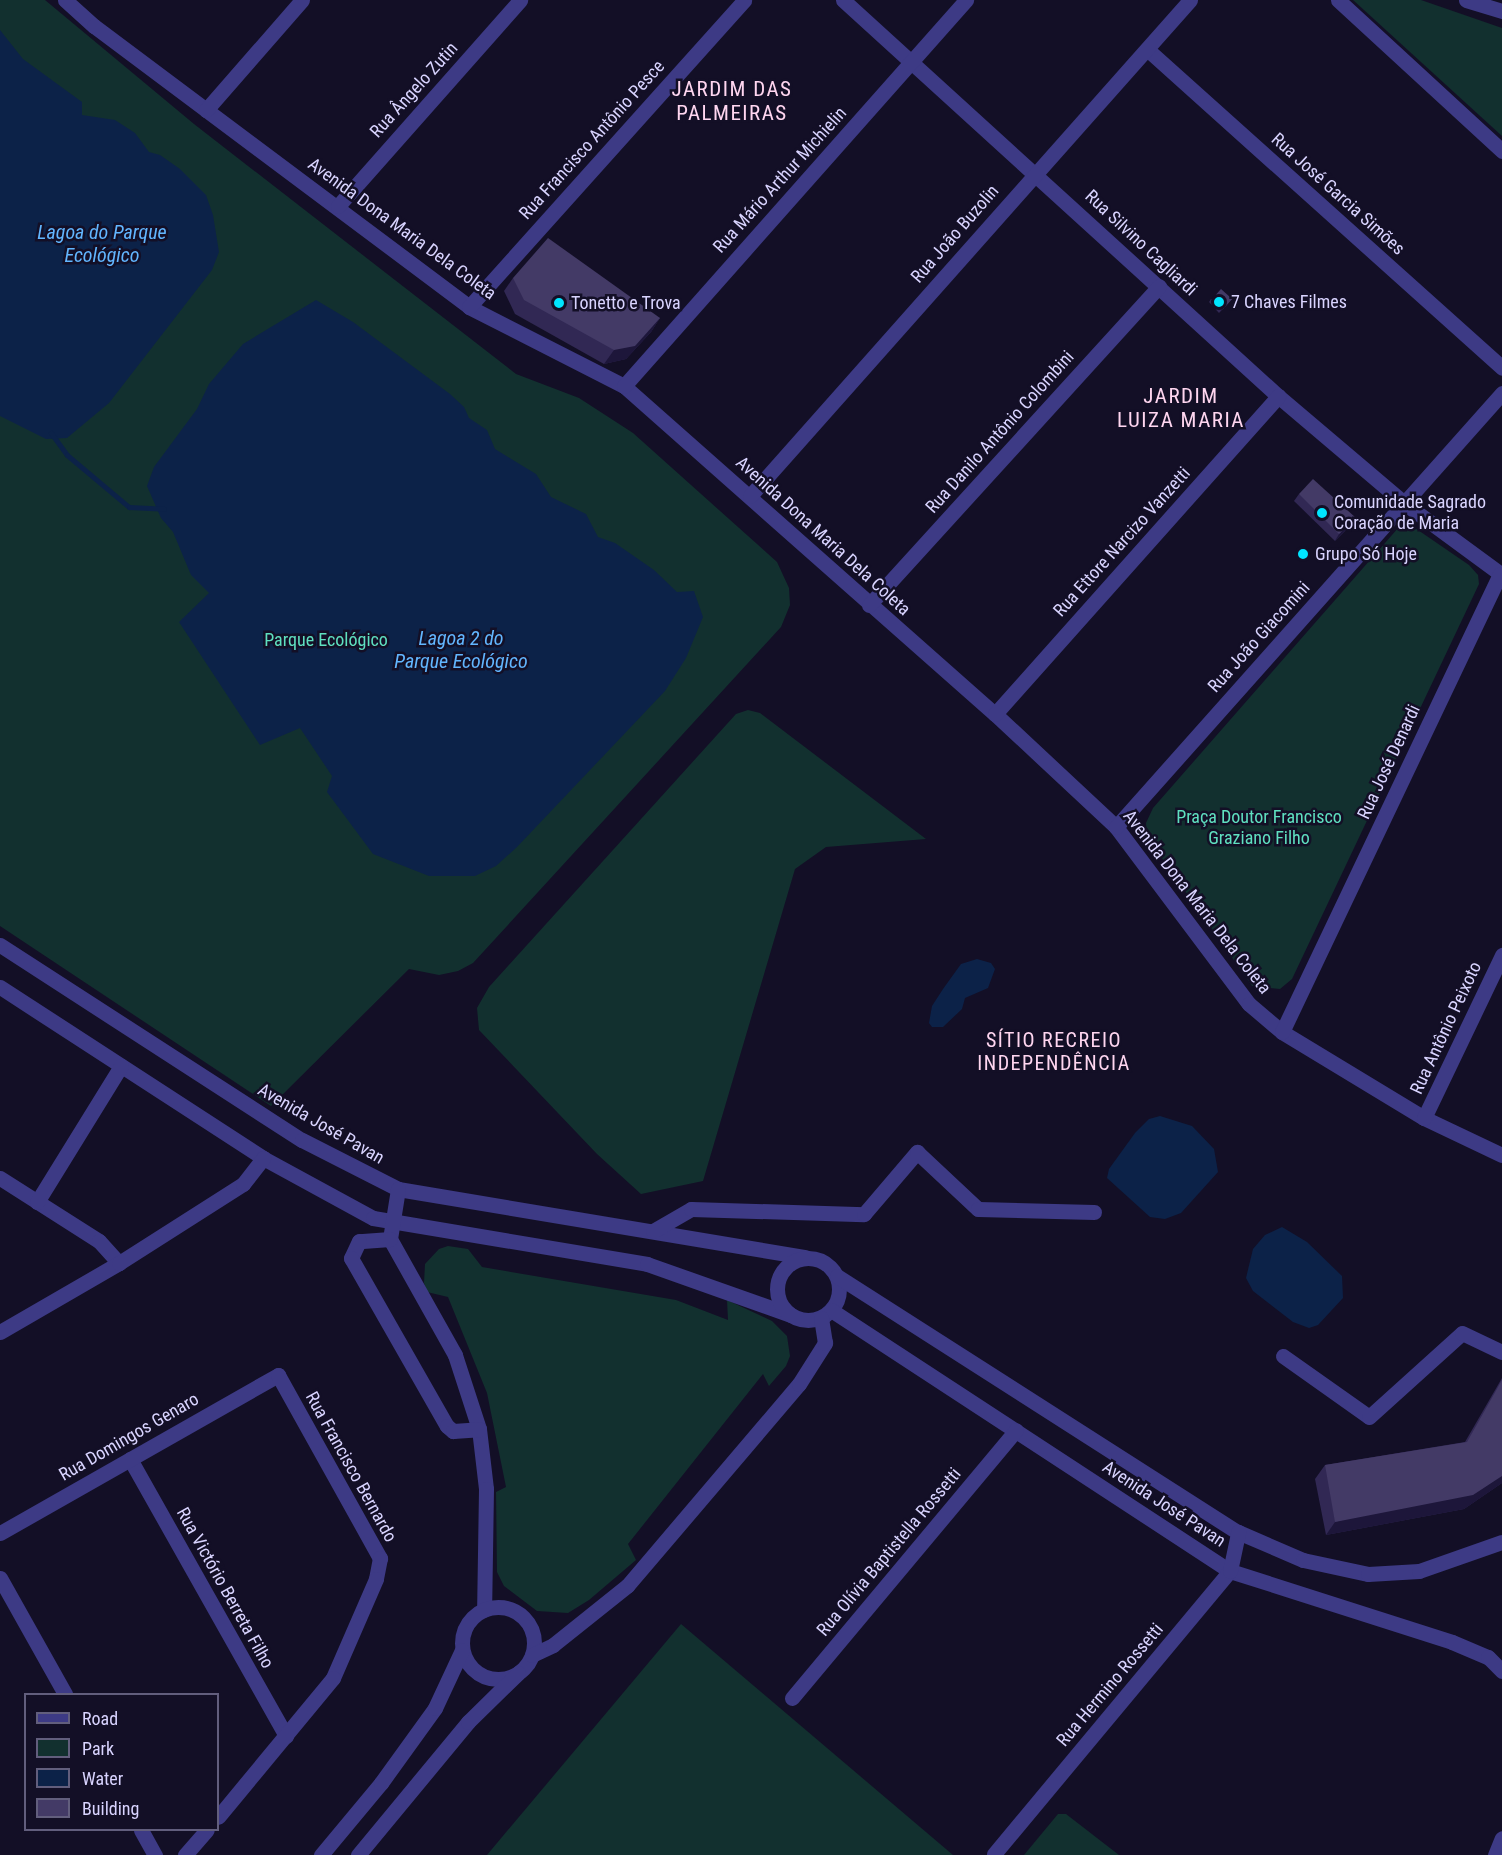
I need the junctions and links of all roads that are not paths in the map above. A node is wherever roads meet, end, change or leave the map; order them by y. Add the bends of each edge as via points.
1 (65, 0) edge
2 (303, 0) edge
3 (520, 0) edge
4 (744, 0) edge
5 (843, 0) edge
6 (966, 0) edge
7 (1190, 0) edge
8 (1338, 0) edge
9 (1466, 0) edge
10 (1502, 11) edge
11 (1148, 50) junction
12 (912, 61) junction
13 (206, 110) junction
14 (1502, 150) edge
15 (1035, 173) junction
16 (338, 206) junction
17 (1159, 286) junction
18 (469, 307) junction
19 (1502, 368) edge
20 (624, 387) junction
21 (1502, 393) edge
22 (1278, 396) junction
23 (750, 496) junction
24 (1404, 503) junction
25 (1501, 574) edge
26 (869, 605) junction
27 (995, 714) junction
28 (1116, 827) junction
29 (0, 945) edge
30 (1502, 956) edge
31 (0, 987) edge
32 (1282, 1032) junction
33 (121, 1066) junction
34 (1425, 1118) junction
35 (1502, 1155) edge
36 (263, 1158) junction
37 (0, 1178) edge
38 (398, 1189) junction
39 (37, 1202) junction
40 (1094, 1212) dead end
41 (391, 1223) junction
42 (653, 1231) junction
43 (390, 1239) junction
44 (805, 1257) junction
45 (119, 1263) junction
46 (837, 1276) junction
47 (826, 1314) junction
48 (791, 1315) junction
49 (0, 1332) edge
50 (1502, 1352) edge
51 (1283, 1356) dead end
52 (278, 1375) joint
53 (479, 1429) junction
54 (1016, 1430) junction
55 (130, 1459) junction
56 (1238, 1532) junction
57 (0, 1533) edge
58 (1502, 1542) edge
59 (1230, 1570) junction
60 (0, 1578) edge
61 (484, 1610) junction
62 (462, 1650) junction
63 (532, 1654) junction
64 (1502, 1671) edge
65 (518, 1673) junction
66 (64, 1693) edge
67 (792, 1698) dead end
68 (286, 1736) junction
69 (219, 1816) edge
70 (142, 1831) edge
71 (206, 1831) edge
72 (1502, 1838) edge
73 (994, 1854) edge
74 (155, 1855) edge
75 (185, 1855) edge
76 (321, 1855) edge
77 (358, 1855) edge
78 (1495, 1855) edge

1 - 13 street, Avenida Dona Maria Dela Coleta
2 - 13 street
3 - 16 street, Rua Ângelo Zutin
4 - 18 street, Rua Francisco Antônio Pesce
5 - 12 street, Rua Silvino Cagliardi
6 - 12 street, Rua Mário Arthur Michielin
7 - 11 street, Rua João Buzolin
8 - 14 street
9 - 10 street
11 - 15 street, Rua João Buzolin
11 - 19 street, Rua José Garcia Simões
12 - 15 street, Rua Silvino Cagliardi
12 - 20 street, Rua Mário Arthur Michielin
13 - 16 street, Avenida Dona Maria Dela Coleta
15 - 17 street, Rua Silvino Cagliardi
15 - 23 street, Rua João Buzolin
16 - 18 street, Avenida Dona Maria Dela Coleta
17 - 22 street, Rua Silvino Cagliardi
17 - 26 street, Rua Danilo Antônio Colombini
18 - 20 street, Avenida Dona Maria Dela Coleta
20 - 23 street, Avenida Dona Maria Dela Coleta
21 - 24 street, Rua João Giacomini
22 - 24 street, Rua Silvino Cagliardi
22 - 27 street, Rua Ettore Narcizo Vanzetti
23 - 26 street, Avenida Dona Maria Dela Coleta
24 - 25 street, Rua Silvino Cagliardi
24 - 28 street, Rua João Giacomini
25 - 32 street, Rua José Denardi
26 - 27 street, Avenida Dona Maria Dela Coleta
27 - 28 street, Avenida Dona Maria Dela Coleta
28 - 32 street, Avenida Dona Maria Dela Coleta via 1249,1004
29 - 38 street, Avenida José Pavan via 302,1140
30 - 34 street, Rua Antônio Peixoto
31 - 33 street
32 - 34 street, Avenida Dona Maria Dela Coleta
33 - 36 street
33 - 39 street
34 - 35 street, Avenida Dona Maria Dela Coleta
36 - 41 street via 373,1218
36 - 45 street via 243,1184
37 - 39 street
38 - 41 street
38 - 42 street, Avenida José Pavan
39 - 45 street via 99,1241
40 - 42 street via 978,1209 917,1152 864,1214 691,1209
41 - 43 street
41 - 48 street via 647,1264
42 - 44 street, Avenida José Pavan
43 - 53 street via 455,1355
43 - 53 street via 359,1241 352,1248 351,1258 447,1426 453,1431
44 - 46 street via 824,1261
44 - 48 street via 785,1267 777,1287 778,1298
45 - 49 street
46 - 47 street via 839,1294
46 - 56 street, Avenida José Pavan
47 - 48 street via 800,1319
47 - 54 street, Avenida José Pavan
47 - 63 street via 825,1343 799,1384 627,1586 553,1645
50 - 51 street via 1462,1333 1369,1417
52 - 55 street, Rua Domingos Genaro
52 - 68 street, Rua Francisco Bernardo via 380,1558 376,1579 333,1678
53 - 61 street via 486,1489
54 - 59 street, Avenida José Pavan
54 - 67 street, Rua Olívia Baptistella Rossetti
55 - 57 street, Rua Domingos Genaro
55 - 68 street, Rua Victório Berreta Filho
56 - 58 street, Avenida José Pavan via 1304,1560 1368,1574 1419,1571
56 - 59 street, Rua Hermino Rossetti
59 - 64 street, Avenida José Pavan via 1452,1642 1488,1657
59 - 73 street, Rua Hermino Rossetti
60 - 66 street
61 - 62 street via 466,1626
61 - 63 street via 507,1608 526,1621 534,1643
62 - 65 street via 474,1670 484,1676 507,1678
62 - 76 street via 435,1708 381,1783
63 - 65 street
65 - 77 street via 468,1722
68 - 69 street, Rua Francisco Bernardo
70 - 74 street
71 - 75 street
72 - 78 street

